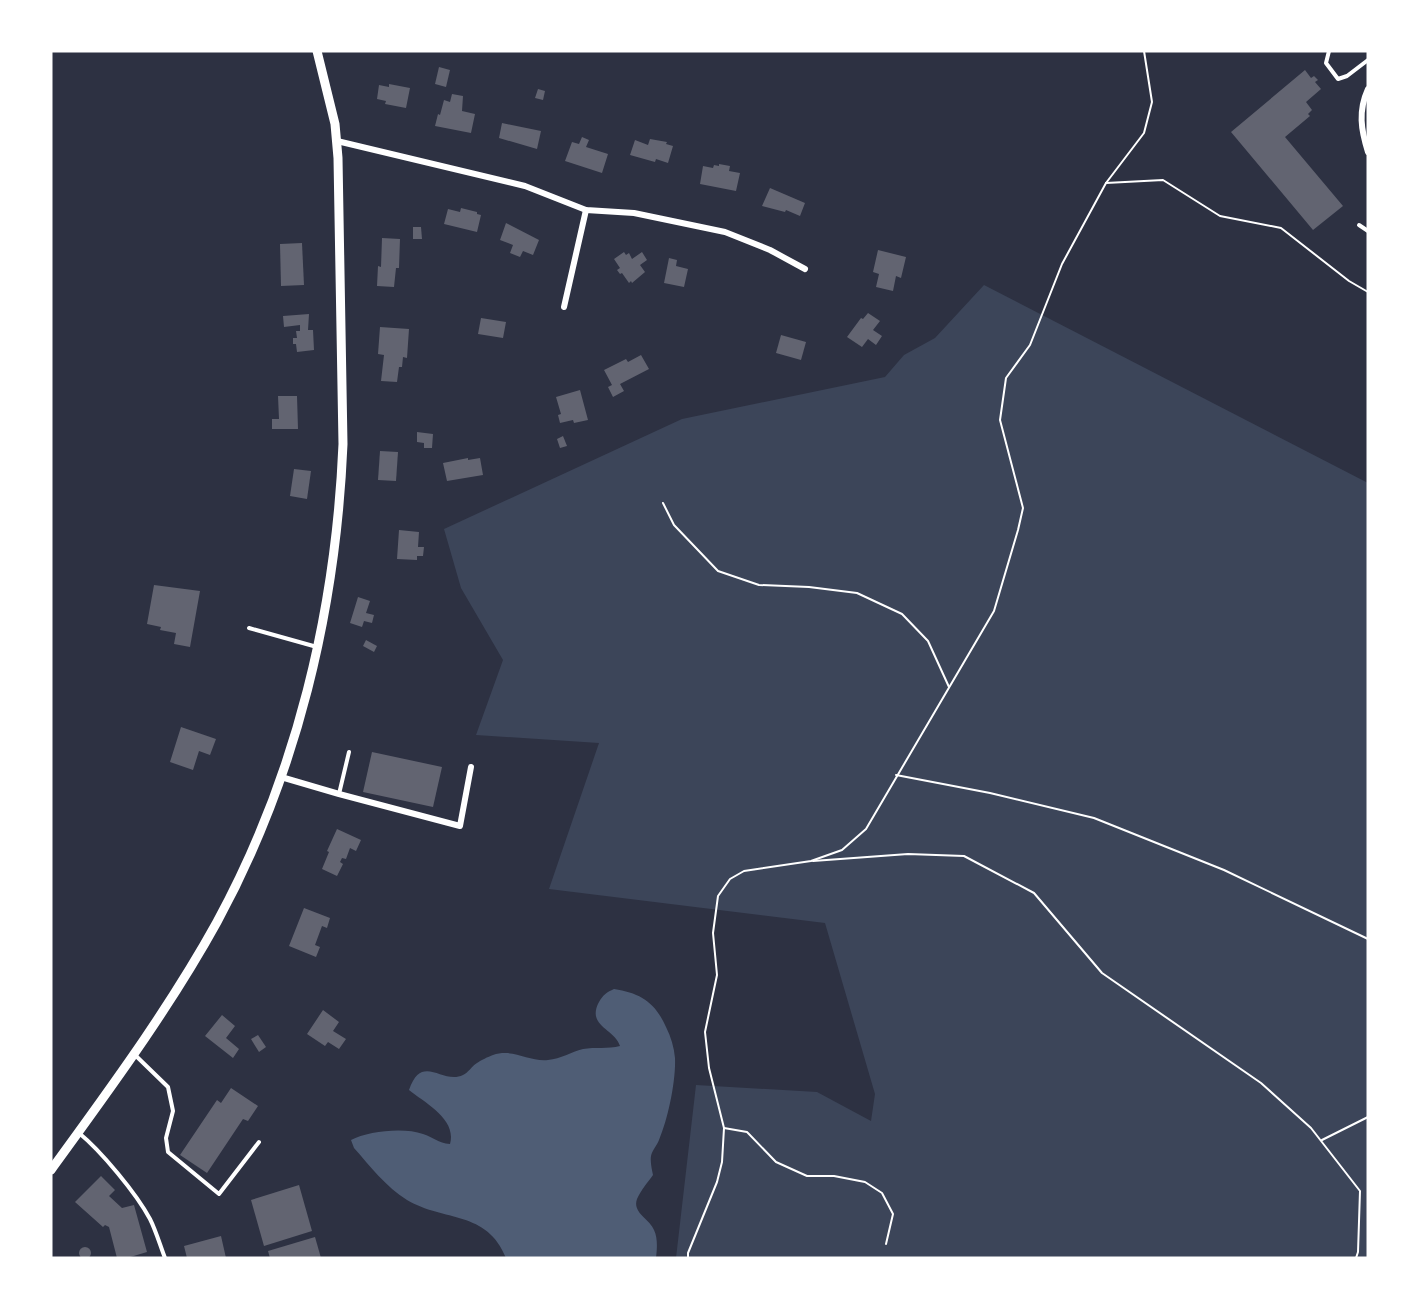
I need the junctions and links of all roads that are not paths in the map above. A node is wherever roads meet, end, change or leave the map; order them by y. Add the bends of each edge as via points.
1 (317, 51) edge
2 (1329, 51) edge
3 (1368, 60) edge
4 (1368, 89) edge
5 (337, 141) junction
6 (1368, 152) edge
7 (586, 210) junction
8 (1359, 225) dead end
9 (1368, 231) edge
10 (805, 269) dead end
11 (564, 307) dead end
12 (249, 628) dead end
13 (318, 647) junction
14 (349, 752) dead end
15 (471, 767) dead end
16 (281, 777) junction
17 (339, 794) junction
18 (133, 1054) junction
19 (78, 1132) junction
20 (260, 1142) dead end
21 (51, 1170) edge
22 (165, 1258) edge

1 - 5 main road
2 - 3 lane via 1326,63 1338,79
4 - 6 street via 1361,116
5 - 7 street via 525,186
5 - 13 main road via 344,404 342,489
7 - 10 street via 634,213 725,232
7 - 11 street
8 - 9 lane
12 - 13 lane
13 - 16 main road via 303,711
14 - 17 lane
15 - 17 street via 460,826
16 - 17 street
16 - 18 main road via 251,852 216,923
18 - 19 main road
18 - 20 lane via 168,1087 173,1111 166,1138 168,1152 219,1194
19 - 21 main road
19 - 22 lane via 141,1203

